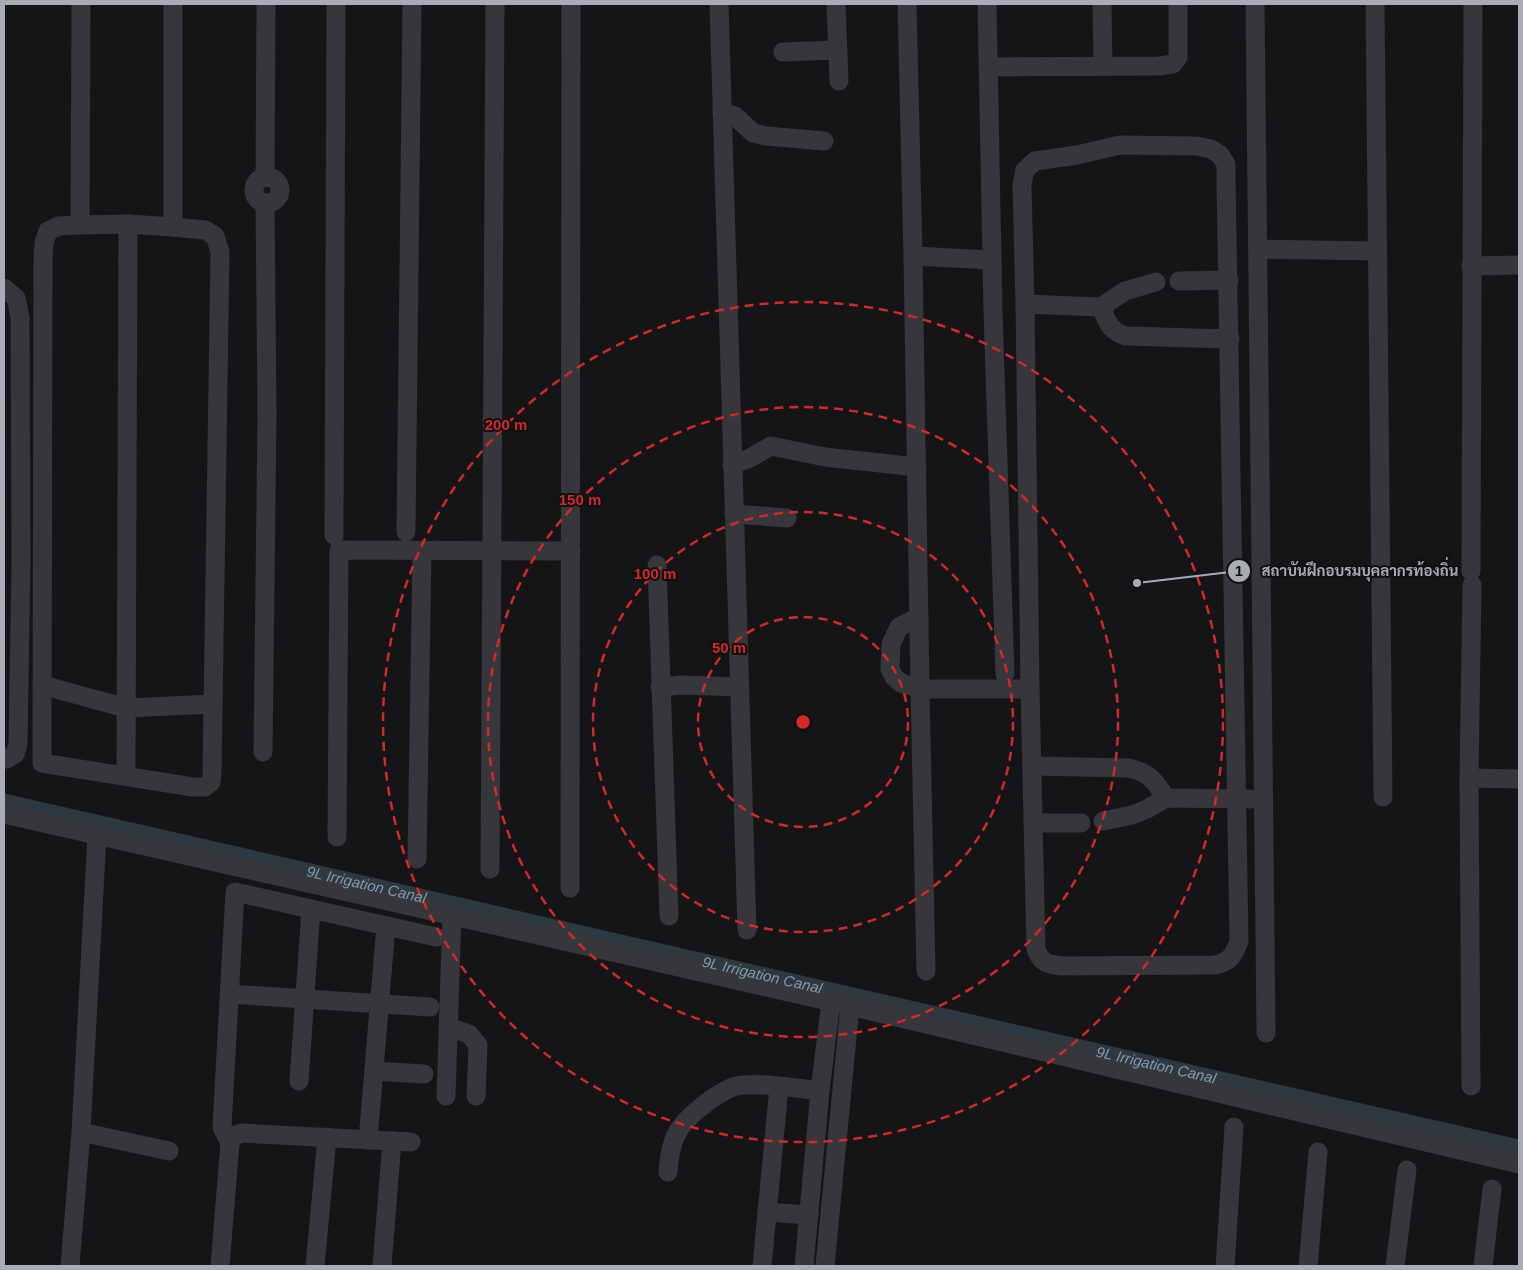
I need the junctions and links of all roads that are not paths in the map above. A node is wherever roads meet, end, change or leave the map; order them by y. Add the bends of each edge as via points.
1 (80, 4) edge
2 (173, 4) edge
3 (266, 4) edge
4 (336, 4) edge
5 (412, 4) edge
6 (495, 4) edge
7 (571, 4) edge
8 (718, 4) edge
9 (836, 4) edge
10 (907, 4) edge
11 (987, 4) edge
12 (1102, 4) edge
13 (1178, 4) edge
14 (1255, 4) edge
15 (1375, 4) edge
16 (1473, 6) dead end
17 (837, 50) junction
18 (782, 52) dead end
19 (1104, 66) junction
20 (988, 67) junction
21 (839, 81) dead end
22 (722, 112) junction
23 (824, 140) dead end
24 (128, 224) junction
25 (80, 225) junction
26 (173, 227) junction
27 (1258, 249) junction
28 (1377, 250) junction
29 (914, 256) junction
30 (992, 260) junction
31 (1519, 265) edge
32 (1471, 266) junction
33 (1229, 280) junction
34 (1180, 281) dead end
35 (1156, 282) dead end
36 (4, 288) edge
37 (1101, 307) junction
38 (1025, 310) junction
39 (992, 312) junction
40 (1230, 339) junction
41 (732, 465) junction
42 (916, 467) junction
43 (734, 514) junction
44 (787, 518) dead end
45 (406, 532) dead end
46 (334, 534) dead end
47 (422, 550) junction
48 (492, 550) junction
49 (570, 551) junction
50 (657, 564) dead end
51 (919, 617) junction
52 (1006, 674) dead end
53 (42, 686) junction
54 (660, 687) junction
55 (739, 687) junction
56 (920, 689) junction
57 (1030, 689) junction
58 (213, 704) junction
59 (126, 708) junction
60 (263, 752) dead end
61 (4, 758) edge
62 (1032, 766) junction
63 (126, 775) junction
64 (1470, 778) junction
65 (1519, 780) edge
66 (1383, 797) dead end
67 (1166, 798) junction
68 (1264, 799) junction
69 (1237, 800) junction
70 (4, 814) edge
71 (1102, 821) dead end
72 (1034, 823) junction
73 (1081, 823) dead end
74 (97, 835) junction
75 (336, 837) dead end
76 (418, 859) dead end
77 (490, 870) dead end
78 (570, 888) dead end
79 (310, 909) junction
80 (452, 915) junction
81 (669, 916) dead end
82 (386, 926) junction
83 (747, 930) dead end
84 (436, 937) dead end
85 (926, 971) dead end
86 (229, 994) junction
87 (305, 998) junction
88 (841, 1003) junction
89 (379, 1004) junction
90 (430, 1007) dead end
91 (448, 1027) junction
92 (1266, 1033) dead end
93 (374, 1071) junction
94 (424, 1074) dead end
95 (299, 1081) dead end
96 (1471, 1086) dead end
97 (779, 1087) junction
98 (820, 1091) junction
99 (446, 1096) dead end
100 (476, 1096) dead end
101 (1234, 1127) dead end
102 (81, 1132) junction
103 (327, 1137) junction
104 (368, 1140) junction
105 (392, 1141) junction
106 (411, 1142) dead end
107 (230, 1143) junction
108 (169, 1151) dead end
109 (1318, 1152) dead end
110 (1519, 1164) edge
111 (1407, 1170) dead end
112 (668, 1172) dead end
113 (1492, 1189) dead end
114 (767, 1212) junction
115 (809, 1215) junction
116 (70, 1266) edge
117 (220, 1266) edge
118 (315, 1266) edge
119 (382, 1266) edge
120 (762, 1266) edge
121 (804, 1266) edge
122 (825, 1266) edge
123 (1225, 1266) edge
124 (1308, 1266) edge
125 (1395, 1266) edge
126 (1483, 1266) edge

1 - 25 street
2 - 26 street
3 - 60 street via 265,178 256,184 254,190 260,201 265,203 268,414
4 - 46 street
5 - 45 street
6 - 48 street
7 - 49 street
8 - 22 street
9 - 17 street
10 - 29 street
11 - 20 street
12 - 19 street
13 - 19 street via 1178,57 1173,64
14 - 27 street
15 - 28 street
16 - 32 street
17 - 18 street
17 - 21 street
19 - 20 street
20 - 30 street
22 - 23 street via 735,116 753,133
22 - 41 street
24 - 25 street
24 - 26 street
24 - 59 street
25 - 53 street via 59,226 48,231 44,243
26 - 58 street via 205,230 215,236 220,252
27 - 28 street
27 - 68 street
28 - 66 street
29 - 30 street
29 - 42 street
30 - 39 street
31 - 32 street
32 - 64 street
33 - 34 street
33 - 38 street via 1226,164 1220,154 1197,146 1120,145 1077,156 1036,161 1025,170 1022,185
33 - 40 street
35 - 37 street via 1125,291
36 - 61 street via 16,298 20,318 20,561 18,744 15,754
37 - 38 street
37 - 40 street via 1115,332 1126,336
38 - 39 street
38 - 57 street
39 - 52 street
40 - 69 street
41 - 42 street via 771,446 825,457
41 - 43 street
42 - 51 street
43 - 44 street
43 - 55 street
47 - 48 street
47 - 75 street via 339,550
47 - 76 street
48 - 49 street
48 - 77 street
49 - 78 street
50 - 54 street
51 - 56 street
51 - 56 street via 899,627 895,633 890,669 901,683
53 - 59 street
53 - 63 street via 42,763
54 - 55 street
54 - 81 street
55 - 83 street
56 - 57 street
56 - 85 street
57 - 62 street
58 - 59 street
58 - 63 street via 211,782 204,787
59 - 63 street
62 - 67 street via 1143,771 1153,778
62 - 72 street
64 - 65 street
64 - 96 street
67 - 69 street
67 - 71 street via 1132,815
68 - 69 street
68 - 92 street
69 - 72 street via 1238,941 1235,954 1226,963 1215,965 1061,966 1048,964 1040,958 1036,949
70 - 74 street
72 - 73 street
74 - 80 street
74 - 102 street
79 - 82 street
79 - 86 street via 235,892
79 - 87 street
80 - 88 street
80 - 91 street
82 - 84 street
82 - 89 street
86 - 87 street
86 - 107 street via 222,1127
87 - 89 street
87 - 95 street
88 - 98 street
88 - 110 street
88 - 122 street
89 - 90 street
89 - 93 street
91 - 99 street
91 - 100 street via 469,1034 478,1044
93 - 94 street
93 - 104 street
97 - 98 street
97 - 112 street via 742,1085 726,1089 714,1098 680,1128 669,1155
97 - 114 street
98 - 115 street
101 - 123 street
102 - 108 street
102 - 116 street
103 - 104 street
103 - 107 street via 241,1132
103 - 118 street
104 - 105 street
105 - 106 street
105 - 119 street
107 - 117 street
109 - 124 street
111 - 125 street
113 - 126 street
114 - 115 street
114 - 120 street
115 - 121 street

